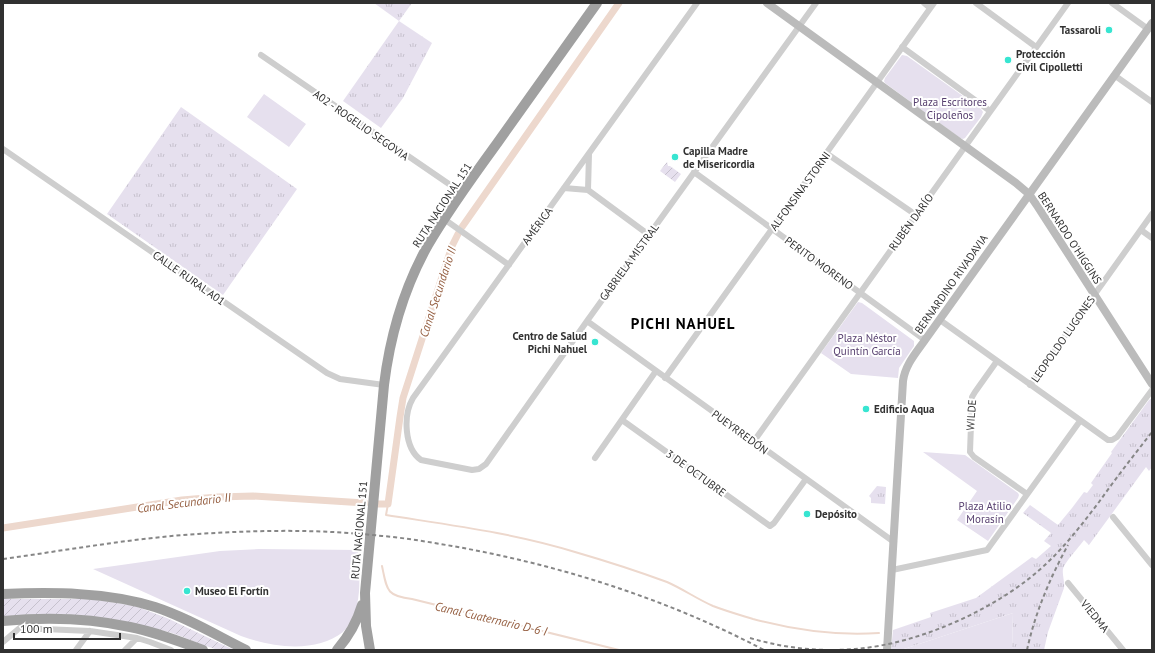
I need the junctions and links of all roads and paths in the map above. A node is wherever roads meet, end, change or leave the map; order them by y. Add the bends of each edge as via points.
1 (596, 3) edge
2 (697, 3) edge
3 (767, 3) edge
4 (816, 3) edge
5 (924, 3) edge
6 (976, 3) edge
7 (1068, 3) edge
8 (1112, 3) edge
9 (932, 5) edge
10 (799, 26) junction
11 (1150, 26) edge
12 (1036, 47) junction
13 (902, 48) junction
14 (261, 55) dead end
15 (1114, 75) junction
16 (877, 82) junction
17 (1152, 102) edge
18 (990, 111) junction
19 (965, 146) junction
20 (3, 149) edge
21 (826, 153) junction
22 (589, 154) junction
23 (694, 172) junction
24 (564, 188) junction
25 (588, 190) junction
26 (462, 194) junction
27 (1029, 194) junction
28 (1152, 214) edge
29 (916, 215) junction
30 (444, 219) junction
31 (772, 229) junction
32 (1141, 230) junction
33 (649, 235) junction
34 (1152, 238) edge
35 (508, 265) junction
36 (860, 293) junction
37 (1095, 295) junction
38 (940, 320) junction
39 (587, 321) junction
40 (925, 340) junction
41 (997, 361) junction
42 (656, 371) junction
43 (666, 378) junction
44 (1152, 384) edge
45 (384, 385) junction
46 (1030, 385) junction
47 (1152, 390) edge
48 (622, 420) junction
49 (1080, 421) junction
50 (754, 441) junction
51 (417, 458) joint
52 (595, 458) dead end
53 (806, 479) junction
54 (1027, 494) junction
55 (1113, 517) dead end
56 (894, 542) junction
57 (1152, 564) edge
58 (892, 570) junction
59 (1068, 583) dead end
60 (365, 593) junction
61 (3, 594) edge
62 (31, 619) junction
63 (3, 621) edge
64 (20, 628) junction
65 (90, 631) junction
66 (137, 638) junction
67 (3, 642) edge
68 (76, 650) edge
69 (125, 650) edge
70 (171, 650) edge
71 (203, 650) edge
72 (246, 650) edge
73 (337, 650) edge
74 (370, 650) edge
75 (887, 650) edge
76 (1123, 650) edge

1 - 26 highway, RUTA NACIONAL 151
2 - 22 street, AMÉRICA
3 - 10 main road, BERNARDO O'HIGGINS
4 - 10 street, GABRIELA MISTRAL
5 - 9 street
6 - 12 street
7 - 12 street, RUBÉN DARÍO
8 - 11 street
9 - 13 street, ALFONSINA STORNI
10 - 16 main road, BERNARDO O'HIGGINS
10 - 23 street, GABRIELA MISTRAL
11 - 15 main road, BERNARDINO RIVADAVIA
12 - 18 street, RUBÉN DARÍO
13 - 16 street, ALFONSINA STORNI
13 - 18 street
14 - 26 street, A02 - ROGELIO SEGOVIA
15 - 17 street
15 - 27 main road, BERNARDINO RIVADAVIA
16 - 19 main road, BERNARDO O'HIGGINS
16 - 21 street, ALFONSINA STORNI
18 - 19 street, RUBÉN DARÍO
19 - 27 main road, BERNARDO O'HIGGINS
19 - 29 street, RUBÉN DARÍO
20 - 45 street, CALLE RURAL A01 via 327,373 340,379
21 - 29 street
21 - 31 street, ALFONSINA STORNI
22 - 24 street, AMÉRICA
22 - 25 street
23 - 31 street, PERITO MORENO
23 - 33 street, GABRIELA MISTRAL
24 - 25 street
24 - 35 street, AMÉRICA
25 - 33 street
26 - 30 highway, RUTA NACIONAL 151
27 - 37 main road, BERNARDO O'HIGGINS
27 - 38 main road, BERNARDINO RIVADAVIA
28 - 32 street, LEOPOLDO LUGONES
29 - 36 street, RUBÉN DARÍO
30 - 35 street
30 - 45 highway, RUTA NACIONAL 151 via 405,294 392,337
31 - 36 street, PERITO MORENO
31 - 43 street, ALFONSINA STORNI
32 - 34 street
32 - 37 street, LEOPOLDO LUGONES
33 - 39 street, GABRIELA MISTRAL
35 - 51 street, AMÉRICA via 411,401 407,436 410,448
36 - 40 street, PERITO MORENO
36 - 50 street, RUBÉN DARÍO
37 - 44 main road, BERNARDO O'HIGGINS
37 - 46 street, LEOPOLDO LUGONES
38 - 40 main road, BERNARDINO RIVADAVIA
38 - 41 street
39 - 42 street, PUEYRREDÓN
39 - 51 street, GABRIELA MISTRAL via 487,463 479,469 472,470
40 - 56 main road, BERNARDINO RIVADAVIA via 907,366 904,376
41 - 46 street
41 - 54 street, WILDE via 972,397 970,449 975,458
42 - 43 street, PUEYRREDÓN
42 - 48 street
43 - 50 street, PUEYRREDÓN
45 - 60 highway, RUTA NACIONAL 151
46 - 49 street
47 - 49 street via 1117,437 1111,440 1105,439
48 - 52 street
48 - 53 street, 3 DE OCTUBRE via 771,526
49 - 54 street
50 - 53 street, PUEYRREDÓN
53 - 56 street, PUEYRREDÓN
54 - 58 street via 987,550
55 - 57 street
56 - 58 main road, BERNARDINO RIVADAVIA
58 - 75 main road, BERNARDINO RIVADAVIA
59 - 76 street, VIEDMA
60 - 73 highway, RUTA NACIONAL 151 via 355,625
60 - 74 highway, RUTA NACIONAL 151
61 - 72 highway via 70,594 136,602 182,618
62 - 63 highway
62 - 64 street
62 - 71 highway via 80,620 132,627
64 - 65 street
64 - 67 street
65 - 66 street
65 - 68 street
66 - 69 street
66 - 70 street

